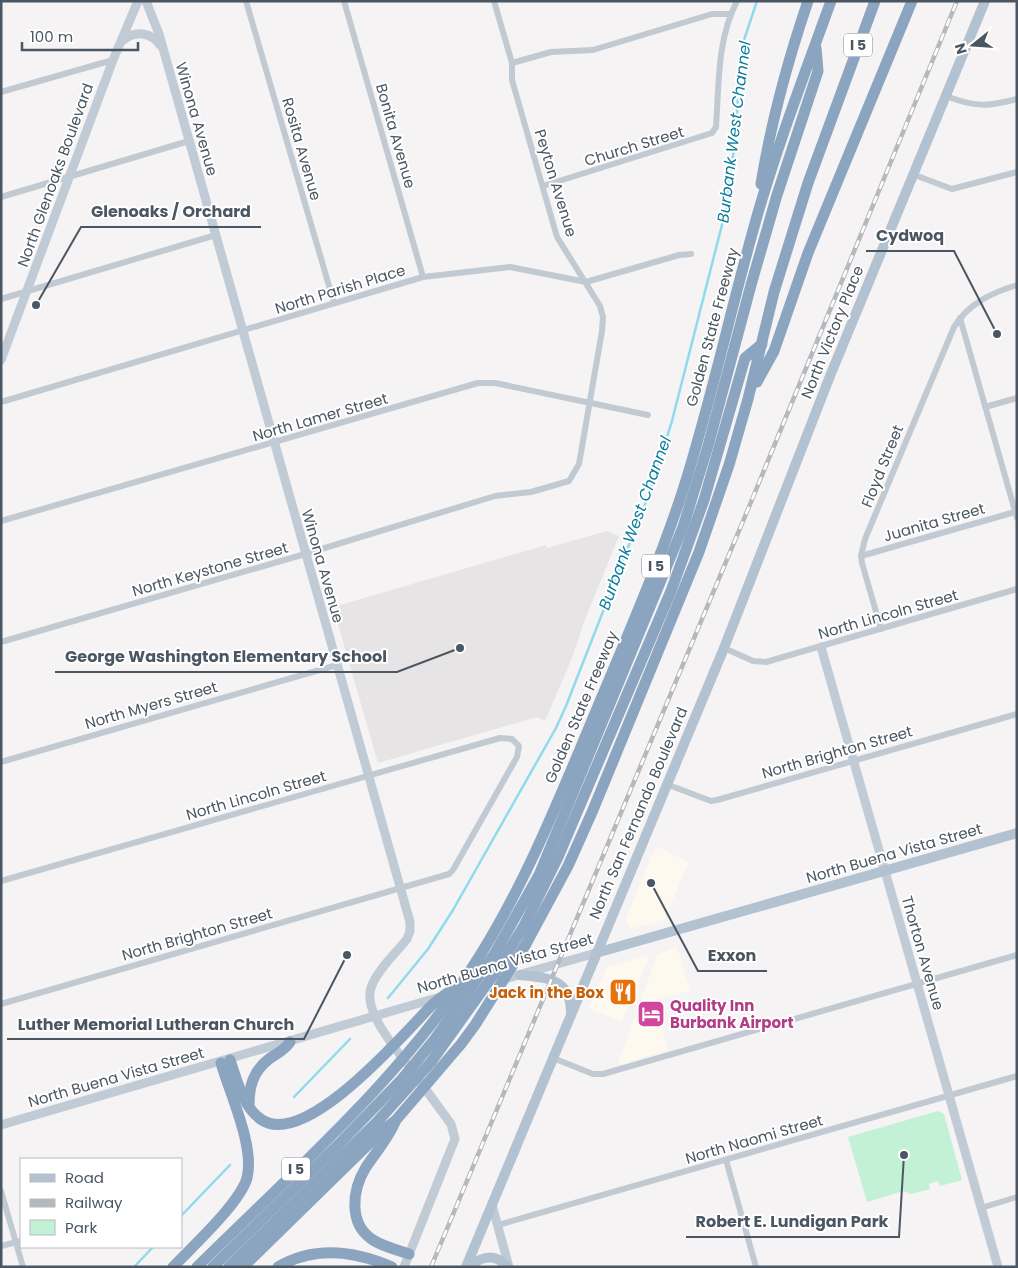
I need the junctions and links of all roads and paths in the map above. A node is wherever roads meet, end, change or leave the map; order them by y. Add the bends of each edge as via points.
1 (138, 1) edge
2 (146, 1) edge
3 (246, 1) edge
4 (344, 1) edge
5 (494, 1) edge
6 (737, 1) edge
7 (808, 1) edge
8 (831, 1) edge
9 (875, 1) edge
10 (912, 1) edge
11 (985, 1) edge
12 (730, 14) junction
13 (120, 43) junction
14 (816, 44) junction
15 (164, 52) junction
16 (113, 60) junction
17 (512, 63) junction
18 (1, 92) edge
19 (946, 96) junction
20 (1017, 99) edge
21 (189, 142) junction
22 (1017, 172) edge
23 (912, 174) junction
24 (70, 178) junction
25 (543, 186) junction
26 (1, 197) edge
27 (754, 225) junction
28 (216, 235) junction
29 (692, 254) dead end
30 (423, 277) junction
31 (586, 282) junction
32 (1017, 285) edge
33 (27, 291) junction
34 (1, 299) edge
35 (334, 303) junction
36 (960, 318) junction
37 (243, 331) junction
38 (762, 344) junction
39 (1, 360) edge
40 (1017, 398) edge
41 (748, 399) junction
42 (1, 402) edge
43 (589, 402) junction
44 (985, 407) junction
45 (648, 415) dead end
46 (274, 444) junction
47 (569, 481) joint
48 (1016, 515) edge
49 (1, 521) edge
50 (305, 554) junction
51 (861, 556) junction
52 (1017, 590) edge
53 (881, 629) junction
54 (1, 642) edge
55 (821, 647) junction
56 (724, 648) junction
57 (337, 665) junction
58 (1017, 714) edge
59 (517, 743) joint
60 (854, 760) junction
61 (1, 762) edge
62 (368, 776) junction
63 (666, 784) junction
64 (1017, 833) edge
65 (885, 872) junction
66 (1, 881) edge
67 (400, 888) junction
68 (596, 953) junction
69 (1017, 955) edge
70 (520, 975) junction
71 (461, 983) junction
72 (917, 983) junction
73 (1, 1004) edge
74 (571, 1015) junction
75 (376, 1016) junction
76 (290, 1042) junction
77 (553, 1058) junction
78 (225, 1061) junction
79 (1017, 1076) edge
80 (402, 1078) junction
81 (949, 1096) junction
82 (249, 1107) junction
83 (396, 1120) junction
84 (1, 1125) edge
85 (726, 1160) junction
86 (1, 1191) edge
87 (1017, 1197) edge
88 (492, 1205) junction
89 (981, 1208) junction
90 (498, 1225) junction
91 (19, 1242) edge
92 (1, 1246) edge
93 (409, 1254) junction
94 (23, 1267) edge
95 (173, 1267) edge
96 (197, 1267) edge
97 (213, 1267) edge
98 (229, 1267) edge
99 (243, 1267) edge
100 (278, 1267) edge
101 (392, 1267) edge
102 (404, 1267) edge
103 (467, 1267) edge
104 (508, 1267) edge
105 (756, 1267) edge
106 (998, 1267) edge

1 - 13 street, North Glenoaks Boulevard
2 - 15 street, Winona Avenue
3 - 35 street, Rosita Avenue
4 - 30 street, Bonita Avenue
5 - 17 street, Peyton Avenue
6 - 12 street, Church Street
7 - 27 highway via 768,144
8 - 14 highway, Golden State Freeway / I 5
9 - 38 highway, I 5 via 808,183 774,292
10 - 41 highway via 808,253 774,351
11 - 19 main road, North Victory Place
12 - 17 street via 712,14 593,50 551,52
12 - 25 street, Church Street via 722,48 714,131 705,137
13 - 15 street via 131,35 145,34 155,39
13 - 16 street, North Glenoaks Boulevard
14 - 27 highway, Golden State Freeway / I 5
14 - 80 highway via 818,71 777,195 683,528 554,841 534,882 495,953 451,1017
15 - 21 street, Winona Avenue
16 - 18 street
16 - 24 street, North Glenoaks Boulevard
17 - 25 street, Peyton Avenue via 512,80
19 - 20 street via 967,104 988,106
19 - 23 main road, North Victory Place
21 - 24 street
21 - 28 street, Winona Avenue
22 - 23 street via 952,190
23 - 56 main road, North Victory Place
24 - 26 street
24 - 33 street, North Glenoaks Boulevard
25 - 31 street, Peyton Avenue via 560,243
27 - 71 highway, Golden State Freeway / I 5 via 696,447 656,564 546,830 516,892
28 - 33 street
28 - 37 street, Winona Avenue
29 - 31 street, North Parish Place
30 - 31 street, North Parish Place via 510,267
30 - 35 street, North Parish Place
31 - 43 street, Peyton Avenue via 603,317
32 - 36 street via 987,296
33 - 34 street
33 - 39 street, North Glenoaks Boulevard
35 - 37 street, North Parish Place
36 - 44 street
36 - 51 street, Floyd Street via 944,348 865,539
37 - 42 street, North Parish Place
37 - 46 street, Winona Avenue
38 - 41 highway, I 5
38 - 80 highway via 745,358 704,500 671,590 558,857 524,926 454,1032
40 - 44 street
41 - 83 highway, I 5 via 729,465 682,597 568,866 526,944 461,1044
43 - 45 street, North Lamer Street
43 - 46 street, North Lamer Street via 495,383 478,384
43 - 47 street, Peyton Avenue via 578,464
44 - 48 street
46 - 49 street, North Lamer Street
46 - 50 street, Winona Avenue
47 - 50 street, North Keystone Street via 531,492 495,496
48 - 51 street, Juanita Street
50 - 54 street, North Keystone Street
50 - 57 street, Winona Avenue
51 - 53 street
52 - 53 street, North Lincoln Street
53 - 55 street, North Lincoln Street
55 - 56 street, North Lincoln Street via 766,662 753,661
55 - 60 street, Thorton Avenue
56 - 63 main road, North San Fernando Boulevard
57 - 61 street, North Myers Street
57 - 62 street, Winona Avenue
58 - 60 street, North Brighton Street
59 - 62 street, North Lincoln Street via 507,737 500,738
59 - 67 street, North Brighton Street via 517,757 453,870 449,874
60 - 63 street, North Brighton Street via 711,801
60 - 65 street, Thorton Avenue
62 - 66 street, North Lincoln Street
62 - 67 street, Winona Avenue
63 - 68 main road, North San Fernando Boulevard
64 - 65 main road, North Buena Vista Street
65 - 68 main road, North Buena Vista Street
65 - 72 street, Thorton Avenue
67 - 73 street, North Brighton Street
67 - 75 street, Winona Avenue via 410,931 372,983 370,1000
68 - 70 street, North Buena Vista Street
68 - 74 main road, North San Fernando Boulevard
69 - 72 street
70 - 74 main road via 548,978 561,984 570,997
70 - 75 street, North Buena Vista Street
71 - 80 highway, Golden State Freeway / I 5
71 - 82 highway via 432,1005 409,1032 333,1100 297,1122 276,1126 260,1119
72 - 77 street via 603,1074 594,1074
72 - 81 street, Thorton Avenue
74 - 77 main road, North San Fernando Boulevard
75 - 76 street, North Buena Vista Street
75 - 93 street, Winona Avenue via 384,1034 451,1124 455,1140
76 - 78 street, North Buena Vista Street
76 - 82 highway via 284,1051 260,1067 249,1090
77 - 88 main road, North San Fernando Boulevard
78 - 82 highway
78 - 84 street, North Buena Vista Street
78 - 95 highway via 247,1152 246,1180 234,1202
79 - 81 street, North Naomi Street
80 - 96 highway, Golden State Freeway / I 5
80 - 97 highway
80 - 98 highway via 377,1122
81 - 85 street, North Naomi Street
81 - 89 street, Thorton Avenue
83 - 93 highway via 366,1168 354,1202 356,1218 363,1231 373,1240
83 - 99 highway, I 5
85 - 90 street, North Naomi Street
85 - 105 street
86 - 91 street
87 - 89 street
88 - 90 street
88 - 103 main road, North San Fernando Boulevard
89 - 106 street, Thorton Avenue
90 - 104 street
91 - 92 street
91 - 94 street
93 - 102 street
100 - 101 highway via 302,1256 333,1252 363,1256
103 - 104 main road via 489,1257

